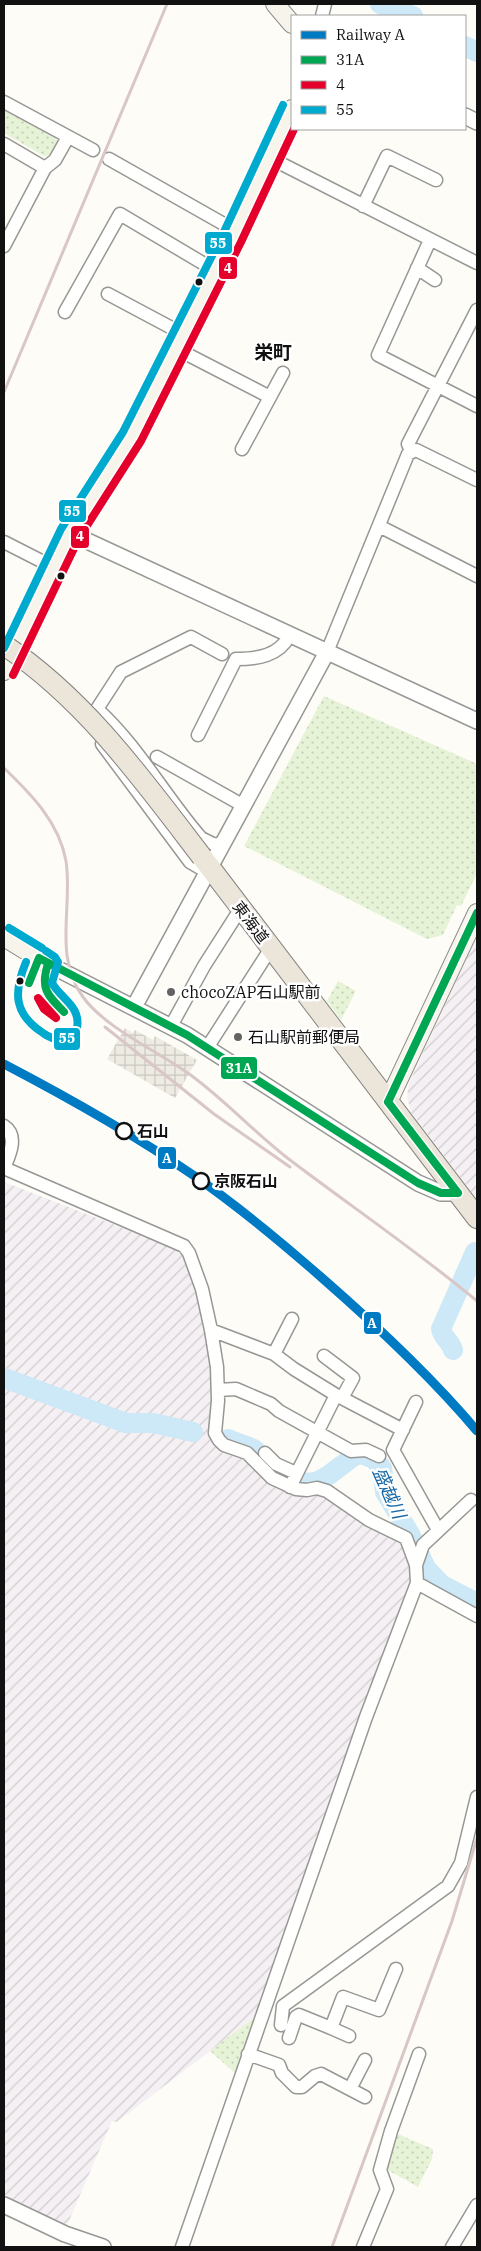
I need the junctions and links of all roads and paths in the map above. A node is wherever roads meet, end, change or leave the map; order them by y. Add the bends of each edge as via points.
1 (275, 4) edge
2 (291, 23) edge
3 (4, 102) edge
4 (291, 111) edge
5 (68, 137) junction
6 (4, 144) edge
7 (93, 150) dead end
8 (270, 158) junction
9 (109, 159) dead end
10 (45, 168) junction
11 (436, 180) dead end
12 (363, 206) junction
13 (236, 231) junction
14 (430, 240) junction
15 (4, 246) edge
16 (477, 263) edge
17 (417, 268) junction
18 (216, 271) junction
19 (435, 280) dead end
20 (108, 294) dead end
21 (477, 310) edge
22 (65, 312) dead end
23 (179, 341) junction
24 (283, 373) dead end
25 (438, 386) junction
26 (270, 397) junction
27 (477, 406) edge
28 (242, 449) dead end
29 (411, 451) junction
30 (477, 480) edge
31 (379, 526) junction
32 (70, 533) junction
33 (4, 542) edge
34 (53, 567) junction
35 (477, 576) edge
36 (289, 636) junction
37 (7, 648) edge
38 (327, 652) junction
39 (222, 654) dead end
40 (4, 671) edge
41 (93, 712) junction
42 (477, 721) edge
43 (198, 735) dead end
44 (157, 757) dead end
45 (244, 806) junction
46 (225, 842) junction
47 (204, 855) junction
48 (241, 908) junction
49 (477, 914) edge
50 (4, 937) edge
51 (271, 948) junction
52 (48, 964) joint
53 (134, 1008) junction
54 (171, 1026) junction
55 (207, 1048) junction
56 (388, 1102) junction
57 (4, 1126) edge
58 (4, 1168) edge
59 (458, 1193) junction
60 (477, 1218) edge
61 (292, 1319) dead end
62 (210, 1330) junction
63 (274, 1354) junction
64 (324, 1356) dead end
65 (218, 1390) junction
66 (339, 1396) junction
67 (416, 1402) dead end
68 (403, 1430) junction
69 (317, 1431) junction
70 (265, 1453) dead end
71 (379, 1456) dead end
72 (293, 1480) junction
73 (471, 1500) dead end
74 (438, 1530) junction
75 (416, 1564) junction
76 (417, 1583) junction
77 (477, 1616) edge
78 (477, 1797) edge
79 (396, 1970) dead end
80 (319, 1989) dead end
81 (268, 1998) junction
82 (286, 2004) junction
83 (290, 2022) junction
84 (258, 2027) junction
85 (331, 2028) junction
86 (349, 2036) dead end
87 (289, 2038) dead end
88 (248, 2054) junction
89 (419, 2054) dead end
90 (365, 2060) dead end
91 (350, 2090) junction
92 (365, 2097) dead end
93 (4, 2205) edge
94 (477, 2205) edge
95 (103, 2247) edge
96 (182, 2247) edge
97 (363, 2247) edge
98 (452, 2247) edge

1 - 2 main road
3 - 5 street
4 - 8 main road
5 - 7 street
5 - 10 street via 55,160
6 - 10 street
8 - 12 street
8 - 13 main road
9 - 13 street
10 - 15 street
11 - 12 street via 387,156
12 - 14 street
13 - 18 main road
14 - 16 street
14 - 17 street
17 - 19 street
17 - 25 street via 378,355
18 - 22 street via 120,214
18 - 23 main road
20 - 23 street
21 - 25 street
23 - 26 street
23 - 32 main road via 132,436
24 - 26 street
25 - 27 street
25 - 29 street via 408,444
26 - 28 street
29 - 30 street via 416,450
29 - 31 street
31 - 35 street
31 - 38 street
32 - 34 main road
32 - 36 street
33 - 34 street
34 - 37 main road
36 - 38 street
36 - 43 street via 274,653 253,659 236,659
37 - 40 main road
37 - 41 street
37 - 47 highway, 東海道, bridge via 46,677 93,721
38 - 42 street
38 - 45 street
39 - 41 street via 190,637 120,672
41 - 47 street via 130,745
41 - 47 street via 94,732 104,749 190,862 202,868
44 - 45 street
45 - 46 street
46 - 47 street
46 - 47 street via 215,845
47 - 48 highway, 東海道
47 - 53 street
48 - 51 highway, 東海道
48 - 54 street
49 - 56 main road
50 - 52 main road
51 - 55 street
51 - 56 highway, 東海道
52 - 53 street
53 - 54 street
54 - 55 street
55 - 59 street via 418,1183 442,1193
56 - 59 highway, 東海道
57 - 58 street via 12,1142
58 - 62 street via 184,1246 202,1290
59 - 60 highway, 東海道
61 - 63 street
62 - 63 street
62 - 65 street
63 - 66 street
64 - 66 street via 353,1378
65 - 69 street via 236,1389 271,1404
65 - 72 street via 215,1433 218,1440 247,1453 272,1478
66 - 68 street
66 - 69 street
67 - 68 street
68 - 74 street via 393,1450
69 - 71 street via 351,1450 366,1450
69 - 72 street
70 - 72 street
72 - 75 street via 327,1491 369,1520 406,1538
73 - 74 street
74 - 75 street via 423,1545
75 - 76 street
76 - 77 street
76 - 81 street
78 - 82 street via 461,1863 448,1886
79 - 85 street via 379,2010 343,1998
80 - 83 street via 293,2009
81 - 82 street
81 - 84 street
82 - 83 street via 283,2006
83 - 84 street
83 - 85 street via 299,2015
83 - 87 street
84 - 88 street
85 - 86 street
88 - 91 street via 279,2065 282,2073 296,2087 302,2087 321,2074
88 - 96 street
89 - 97 street via 380,2170 387,2189
90 - 91 street
91 - 92 street
93 - 95 street via 58,2231
94 - 98 street

